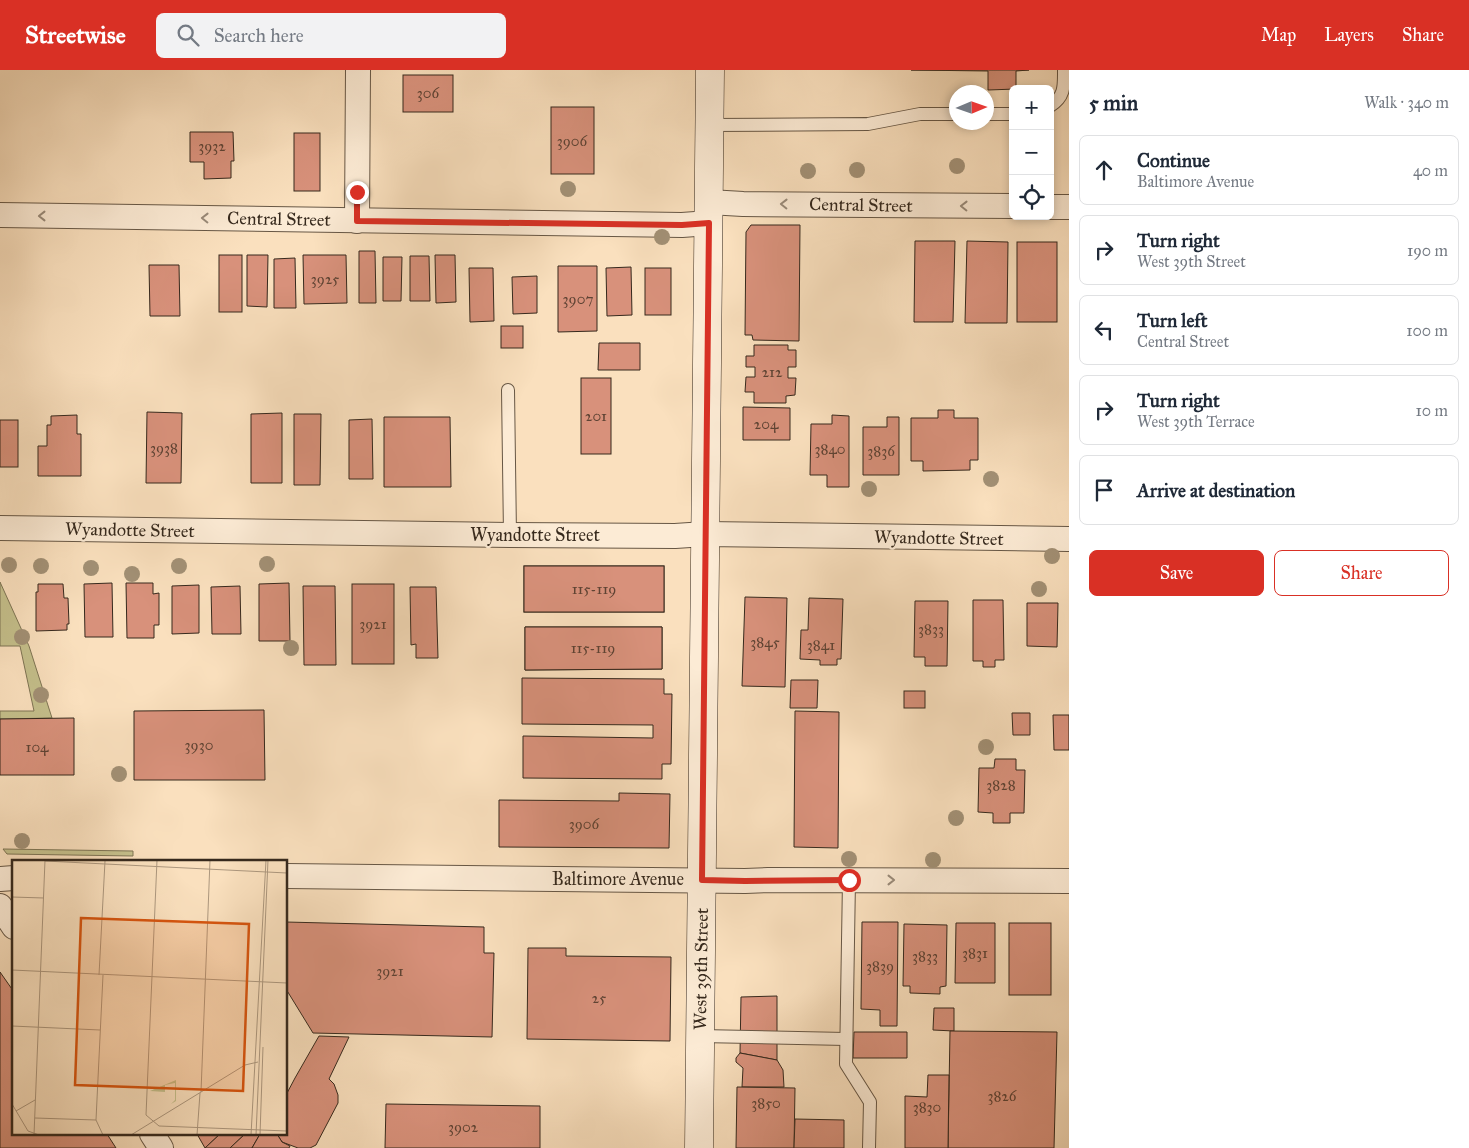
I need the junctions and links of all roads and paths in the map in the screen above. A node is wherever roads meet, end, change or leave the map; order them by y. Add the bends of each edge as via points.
1 (358, 70) edge
2 (710, 70) edge
3 (1064, 70) edge
4 (1054, 103) edge
5 (949, 114) edge
6 (994, 114) edge
7 (1009, 114) edge
8 (709, 125) junction
9 (1009, 206) edge
10 (1054, 207) edge
11 (1069, 207) edge
12 (709, 212) junction
13 (0, 215) edge
14 (357, 221) junction
15 (508, 390) dead end
16 (0, 528) edge
17 (705, 534) junction
18 (510, 535) junction
19 (1069, 540) edge
20 (288, 876) edge
21 (702, 880) junction
22 (849, 880) junction
23 (1069, 881) edge
24 (0, 906) edge
25 (12, 924) edge
26 (700, 1036) junction
27 (846, 1038) junction
28 (153, 1136) edge
29 (161, 1148) edge
30 (699, 1148) edge
31 (869, 1148) edge

1 - 14 street
2 - 8 main road, West 39th Street
3 - 4 lane via 1064,86 1059,100
5 - 8 lane via 920,114 868,124
6 - 7 lane
8 - 12 main road, West 39th Street
9 -> 12 street, Central Street via 743,204
10 - 11 street
12 - 14 street, Central Street via 682,225
12 - 17 main road, West 39th Street
14 -> 13 street, Central Street
15 - 18 lane
16 - 18 street, Wyandotte Street
17 - 18 street, Wyandotte Street
17 - 19 street, Wyandotte Street
17 - 21 main road, West 39th Street
20 - 21 street, Baltimore Avenue
21 - 22 street, Baltimore Avenue
21 - 26 main road, West 39th Street
22 -> 23 street, Baltimore Avenue
22 - 27 lane
24 - 25 street
26 - 27 lane
26 - 30 main road, West 39th Street
27 - 31 lane via 846,1064 870,1102
28 - 29 street

